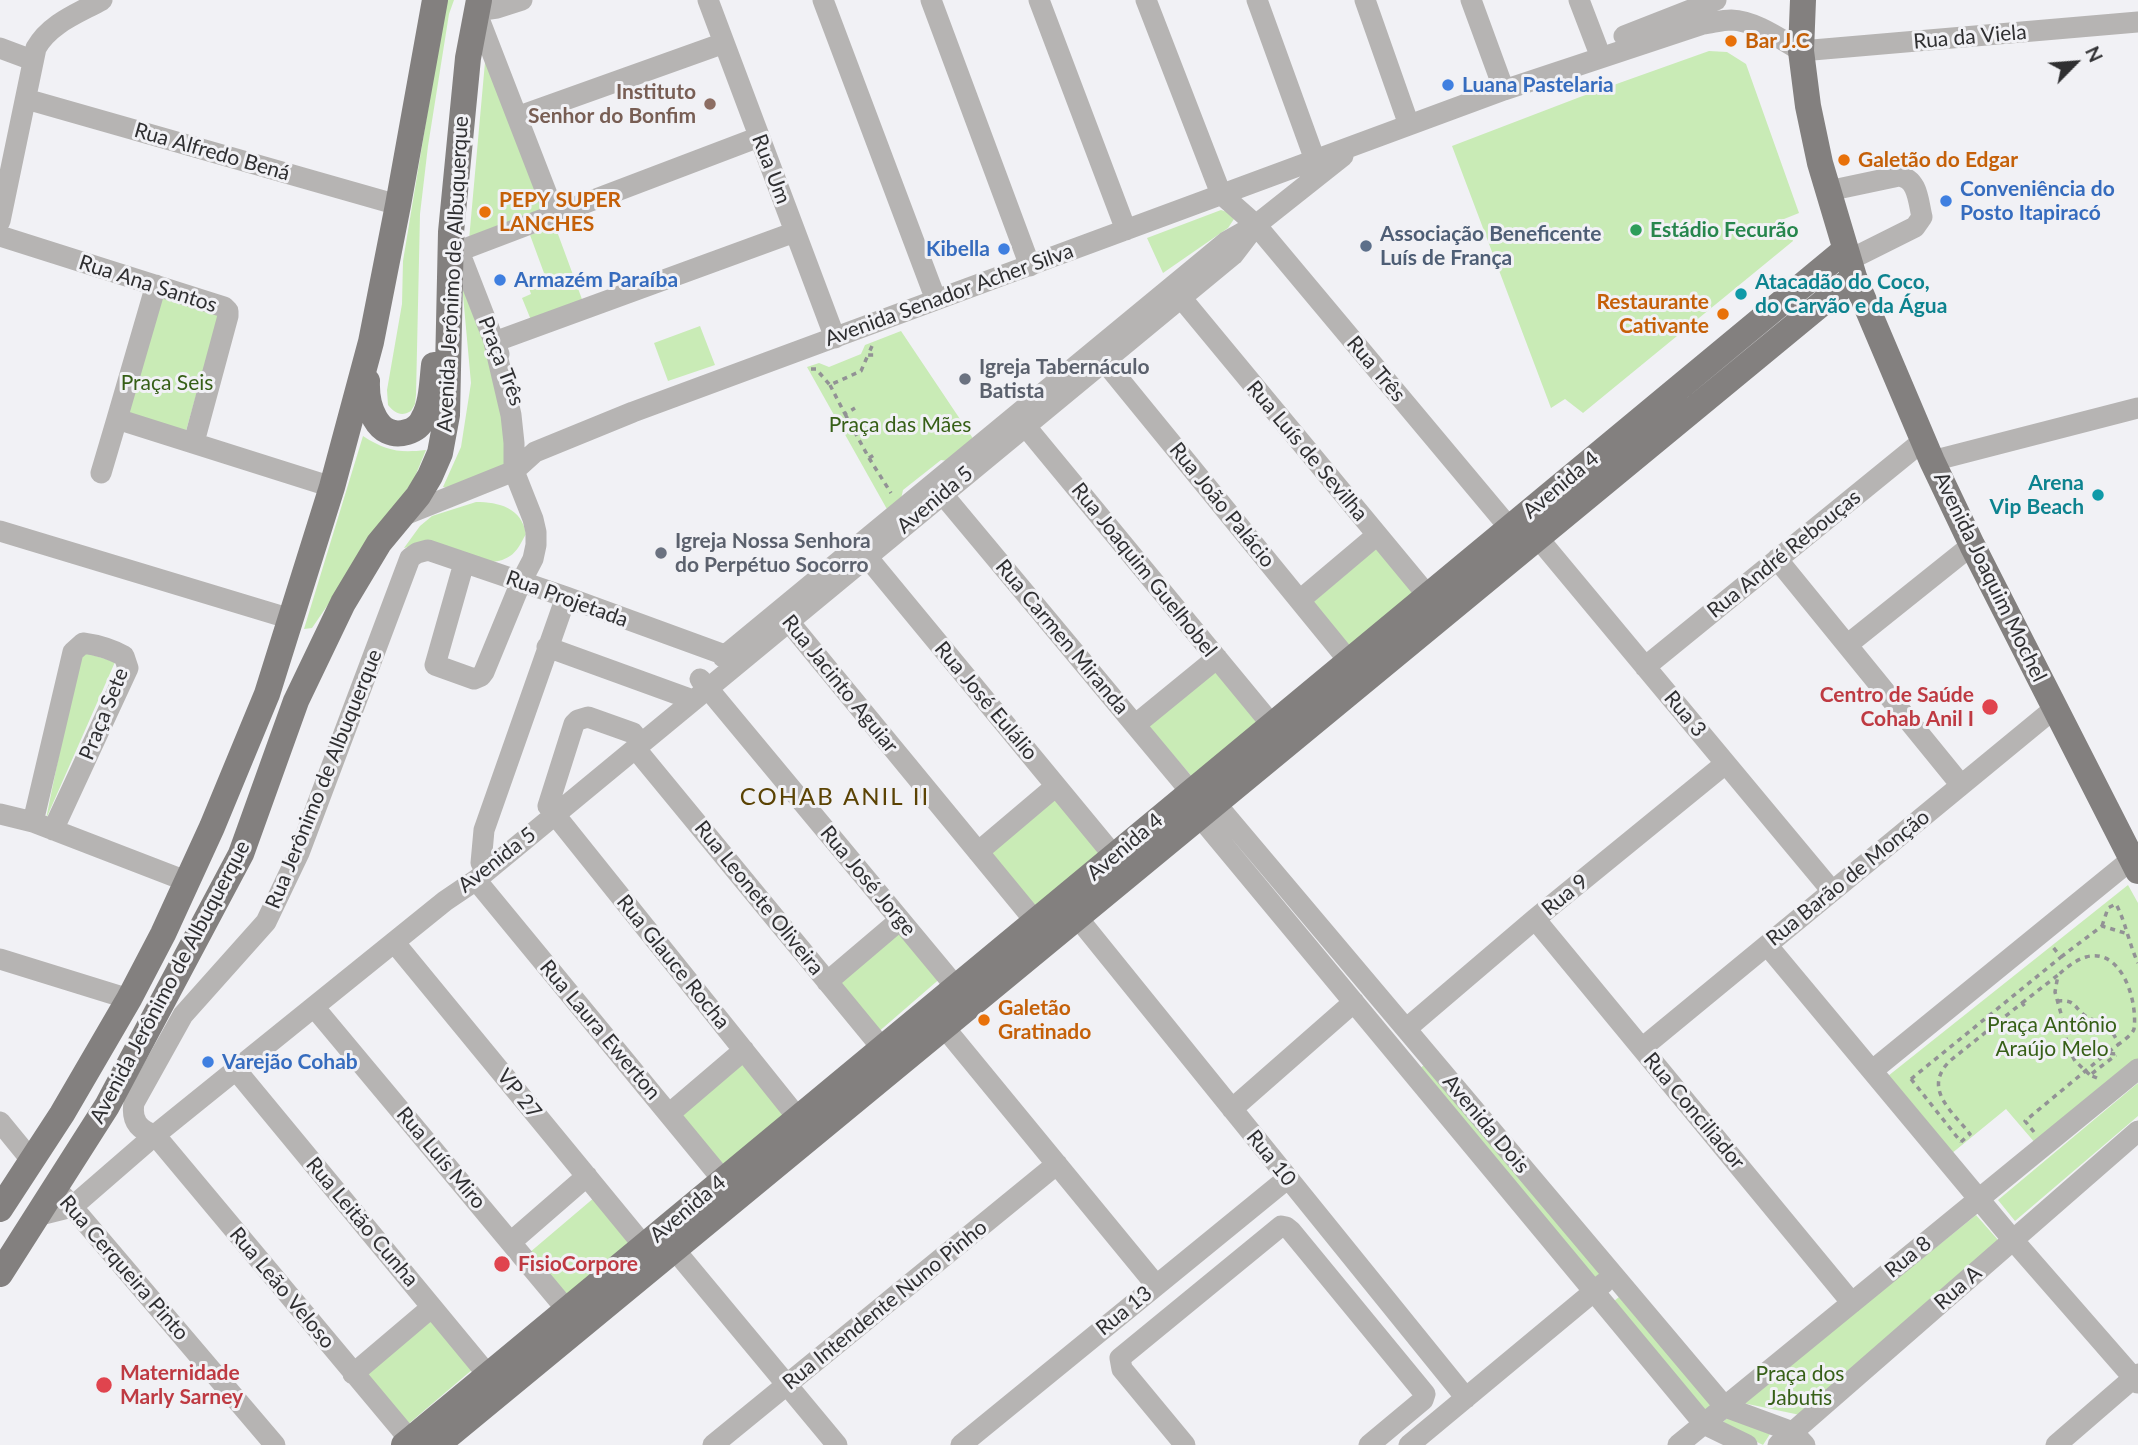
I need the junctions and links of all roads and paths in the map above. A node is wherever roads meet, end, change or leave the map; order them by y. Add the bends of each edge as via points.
1 (103, 0) edge
2 (435, 0) edge
3 (522, 0) edge
4 (708, 0) edge
5 (823, 0) edge
6 (931, 0) edge
7 (1040, 0) edge
8 (1146, 0) edge
9 (1257, 0) edge
10 (1364, 0) edge
11 (1471, 0) edge
12 (1579, 0) edge
13 (1716, 0) edge
14 (1791, 0) edge
15 (1803, 0) edge
16 (477, 5) edge
17 (1689, 5) edge
18 (2138, 22) edge
19 (724, 43) junction
20 (1597, 47) junction
21 (0, 48) edge
22 (1796, 48) junction
23 (32, 60) junction
24 (1504, 90) junction
25 (26, 99) junction
26 (517, 117) junction
27 (1409, 125) junction
28 (759, 137) junction
29 (1358, 144) junction
30 (1315, 160) junction
31 (1828, 191) junction
32 (1222, 194) junction
33 (3, 195) edge
34 (398, 205) junction
35 (555, 215) junction
36 (0, 221) edge
37 (1256, 225) junction
38 (1126, 230) junction
39 (795, 232) junction
40 (0, 236) edge
41 (455, 242) junction
42 (1847, 261) junction
43 (1030, 265) junction
44 (156, 285) junction
45 (1176, 292) junction
46 (936, 300) junction
47 (835, 338) junction
48 (370, 342) junction
49 (494, 342) junction
50 (880, 342) dead end
51 (868, 355) junction
52 (877, 355) dead end
53 (1100, 355) junction
54 (811, 369) dead end
55 (831, 385) junction
56 (855, 408) dead end
57 (2138, 408) edge
58 (845, 414) junction
59 (117, 419) junction
60 (1021, 420) junction
61 (194, 442) junction
62 (1928, 451) junction
63 (535, 452) junction
64 (877, 453) dead end
65 (869, 458) junction
66 (514, 471) junction
67 (101, 473) dead end
68 (332, 487) junction
69 (938, 488) junction
70 (892, 495) dead end
71 (402, 516) junction
72 (0, 530) edge
73 (1377, 535) junction
74 (1524, 538) junction
75 (1972, 545) junction
76 (862, 551) junction
77 (410, 558) joint
78 (1777, 559) junction
79 (464, 563) junction
80 (521, 582) junction
81 (566, 597) junction
82 (1300, 600) junction
83 (1436, 606) junction
84 (783, 615) junction
85 (291, 619) junction
86 (1847, 645) junction
87 (547, 646) junction
88 (725, 655) junction
89 (1217, 658) junction
90 (1349, 661) junction
91 (1645, 667) junction
92 (694, 690) junction
93 (2055, 708) junction
94 (1135, 725) junction
95 (1272, 725) junction
96 (637, 742) junction
97 (1726, 764) junction
98 (1961, 785) junction
99 (1056, 786) junction
100 (1198, 799) junction
101 (552, 810) junction
102 (0, 814) edge
103 (33, 822) junction
104 (53, 830) junction
105 (978, 852) junction
106 (1114, 856) junction
107 (2135, 865) edge
108 (478, 872) junction
109 (186, 881) junction
110 (1832, 891) junction
111 (1077, 917) junction
112 (1535, 919) junction
113 (900, 920) junction
114 (1035, 921) junction
115 (2102, 926) junction
116 (2128, 934) junction
117 (394, 942) junction
118 (1767, 944) junction
119 (2051, 945) dead end
120 (2061, 957) junction
121 (0, 959) edge
122 (1007, 960) junction
123 (2138, 963) edge
124 (2058, 975) junction
125 (827, 982) junction
126 (956, 987) junction
127 (130, 999) junction
128 (2056, 1001) junction
129 (1354, 1002) junction
130 (2022, 1003) junction
131 (314, 1007) junction
132 (2026, 1008) dead end
133 (172, 1009) junction
134 (944, 1027) junction
135 (1406, 1029) junction
136 (2119, 1044) junction
137 (882, 1048) junction
138 (1642, 1048) junction
139 (744, 1050) junction
140 (2107, 1053) junction
141 (2116, 1055) junction
142 (2130, 1063) edge
143 (236, 1069) junction
144 (1873, 1070) junction
145 (2087, 1070) junction
146 (2090, 1075) junction
147 (1900, 1078) dead end
148 (1911, 1079) junction
149 (2096, 1085) dead end
150 (852, 1088) junction
151 (1232, 1109) junction
152 (669, 1114) junction
153 (798, 1118) junction
154 (0, 1122) edge
155 (2138, 1131) edge
156 (155, 1135) junction
157 (2040, 1139) dead end
158 (1961, 1142) junction
159 (1951, 1150) dead end
160 (32, 1160) junction
161 (1057, 1164) junction
162 (587, 1176) junction
163 (1288, 1178) junction
164 (723, 1180) junction
165 (54, 1187) junction
166 (1979, 1198) junction
167 (72, 1207) junction
168 (0, 1209) edge
169 (36, 1216) junction
170 (697, 1216) junction
171 (2013, 1240) junction
172 (510, 1242) junction
173 (644, 1246) junction
174 (674, 1249) junction
175 (0, 1274) edge
176 (1613, 1275) junction
177 (1156, 1285) junction
178 (1594, 1291) junction
179 (1852, 1303) junction
180 (432, 1307) junction
181 (567, 1310) junction
182 (534, 1351) junction
183 (353, 1374) junction
184 (488, 1376) junction
185 (2136, 1378) edge
186 (787, 1385) junction
187 (1466, 1398) junction
188 (1725, 1407) junction
189 (1704, 1424) junction
190 (1792, 1441) edge
191 (407, 1443) edge
192 (275, 1445) edge
193 (437, 1445) edge
194 (713, 1445) edge
195 (837, 1445) edge
196 (961, 1445) edge
197 (1185, 1445) edge
198 (1369, 1445) edge
199 (1409, 1445) edge
200 (1678, 1445) edge
201 (1747, 1445) edge
202 (2056, 1445) edge

1 - 23 street via 42,37
2 - 34 main road, Avenida Jerônimo de Albuquerque
3 - 16 street via 497,8
4 - 19 street, Rua Um
5 - 46 street
6 - 43 street
7 - 38 street
8 - 32 street
9 - 30 street
10 - 27 street
11 - 24 street
12 - 20 street
13 - 17 street, Avenida Senador Acher Silva
14 - 22 main road, Avenida Joaquim Mochel
15 - 22 main road, Avenida Joaquim Mochel
16 - 26 street
16 - 41 main road, Avenida Jerônimo de Albuquerque via 468,58
17 - 20 street, Avenida Senador Acher Silva
18 - 22 street, Rua da Viela
19 - 26 street
19 - 28 street, Rua Um
20 - 24 street, Avenida Senador Acher Silva
21 - 23 street
22 - 24 street, Avenida Senador Acher Silva via 1757,26 1729,20 1703,24
22 - 31 main road, Avenida Joaquim Mochel
22 - 42 main road, Avenida Joaquim Mochel via 1793,89 1803,141 1822,210
23 - 25 street
24 - 27 street, Avenida Senador Acher Silva
25 - 33 street
25 - 34 street, Rua Alfredo Bená
26 - 35 street
27 - 29 street, Avenida Senador Acher Silva
28 - 35 street
28 - 39 street, Rua Um
29 - 30 street, Avenida Senador Acher Silva
29 - 37 street, Avenida 5
30 - 32 street, Avenida Senador Acher Silva
31 - 42 main road, Avenida Joaquim Mochel
31 - 42 street via 1899,176 1914,184 1922,216 1919,223
32 - 37 street, Rua Três
32 - 38 street, Avenida Senador Acher Silva
33 - 36 street
34 - 48 main road, Avenida Jerônimo de Albuquerque
35 - 41 street
37 - 45 street, Avenida 5 via 1233,255
37 - 74 street, Rua Três
38 - 43 street, Avenida Senador Acher Silva
39 - 47 street, Rua Um
39 - 49 street
40 - 44 street, Rua Ana Santos
41 - 48 main road via 429,401 423,421 409,432 388,431 372,414 366,389
41 - 49 street, Praça Três
41 - 71 main road, Avenida Jerônimo de Albuquerque via 446,429 430,476
42 - 62 main road, Avenida Joaquim Mochel
42 - 74 main road, Avenida 4
43 - 46 street, Avenida Senador Acher Silva
44 - 59 street
44 - 61 street, Rua Ana Santos via 228,311
45 - 53 street, Avenida 5
45 - 73 street, Rua Luís de Sevilha
46 - 47 street, Avenida Senador Acher Silva
47 - 63 street, Avenida Senador Acher Silva
48 - 68 main road, Avenida Jerônimo de Albuquerque
49 - 63 street, Praça Três
49 - 66 street via 511,415
50 - 51 path via 871,346
51 - 52 path
51 - 55 path via 861,371
53 - 60 street, Avenida 5
53 - 82 street, Rua João Palácio
54 - 55 path
55 - 58 path
56 - 58 path
57 - 62 street
58 - 65 path
59 - 61 street
59 - 67 street
60 - 69 street, Avenida 5
60 - 89 street, Rua Joaquim Guelhobel
61 - 68 street
62 - 75 main road, Avenida Joaquim Mochel
62 - 78 street, Rua André Rebouças
63 - 66 street, Avenida Senador Acher Silva
64 - 65 path
65 - 70 path
66 - 71 street, Avenida Senador Acher Silva
66 - 80 street via 536,532 533,559
68 - 85 main road, Avenida Jerônimo de Albuquerque
69 - 76 street, Avenida 5
69 - 94 street, Rua Carmen Miranda
71 - 133 main road, Avenida Jerônimo de Albuquerque via 367,561 331,625 296,701 241,854
72 - 85 street
73 - 82 street
73 - 83 street, Rua Luís de Sevilha
74 - 83 main road, Avenida 4
74 - 91 street, Rua 3
75 - 86 street
75 - 93 main road, Avenida Joaquim Mochel
76 - 84 street, Avenida 5
76 - 99 street, Rua José Eulálio
77 - 79 street, Rua Projetada via 428,550
77 - 133 street, Rua Jerônimo de Albuquerque via 299,853 266,922
78 - 86 street
78 - 91 street, Rua André Rebouças
79 - 80 street, Rua Projetada
79 - 80 street via 435,665 474,679 484,672
80 - 81 street, Rua Projetada
81 - 87 street
81 - 88 street, Rua Projetada
82 - 90 street, Rua João Palácio
83 - 90 main road, Avenida 4
83 - 100 main road, Avenida 4
84 - 88 street, Avenida 5
84 - 92 street, Avenida 5
84 - 105 street, Rua Jacinto Aguiar
85 - 109 main road, Avenida Jerônimo de Albuquerque via 262,706
86 - 98 street
87 - 92 street
87 - 108 street via 484,830
88 - 92 street, Avenida 5
89 - 94 street
89 - 95 street, Rua Joaquim Guelhobel
90 - 95 main road, Avenida 4
91 - 97 street, Rua 3
92 - 96 street, Avenida 5
92 - 113 street, Rua José Jorge
93 - 98 street, Rua Barão de Monção
93 - 107 main road, Avenida Joaquim Mochel
94 - 100 street, Rua Carmen Miranda
95 - 100 main road, Avenida 4
96 - 101 street, Avenida 5
96 - 101 street via 588,717 578,720
96 - 125 street, Rua Leonete Oliveira
97 - 110 street, Rua 3
97 - 112 street, Rua 9
98 - 110 street, Rua Barão de Monção
99 - 105 street
99 - 106 street, Rua José Eulálio
100 - 106 main road, Avenida 4
100 - 111 main road, Avenida 4
100 - 129 street, Avenida Dois
100 - 135 street, Avenida Dois
101 - 108 street, Avenida 5
101 - 139 street, Rua Glauce Rocha
102 - 103 street
103 - 104 street
103 - 104 street, Praça Sete via 73,652 83,643 114,650 124,656 128,668
104 - 109 street
105 - 114 street, Rua Jacinto Aguiar
106 - 114 main road, Avenida 4
107 - 144 street
108 - 117 street, Avenida 5
108 - 152 street, Rua Laura Ewerton
109 - 127 main road, Avenida Jerônimo de Albuquerque
110 - 118 street, Rua Barão de Monção
111 - 122 main road, Avenida 4
111 - 151 street, Rua 10
112 - 135 street, Rua 9
112 - 138 street, Rua Conciliador
113 - 125 street
113 - 126 street, Rua José Jorge
114 - 122 main road, Avenida 4
115 - 116 path
115 - 116 path via 2108,908 2116,904
115 - 120 path
116 - 123 path
117 - 131 street, Avenida 5
117 - 162 street, VP 27
118 - 138 street, Rua Barão de Monção
118 - 144 street
119 - 120 path
120 - 148 path
121 - 127 street
122 - 126 main road, Avenida 4
122 - 134 main road, Avenida 4
124 - 128 path
124 - 130 path
124 - 136 path via 2085,957 2104,958 2118,965 2132,985 2137,1007 2134,1031
125 - 137 street, Rua Leonete Oliveira
126 - 137 main road, Avenida 4
127 - 160 main road, Avenida Jerônimo de Albuquerque
128 - 136 path via 2070,1000 2092,1020 2106,1021
128 - 145 path via 2068,1048
129 - 151 street
129 - 178 street, Avenida Dois
130 - 132 path
130 - 158 path via 1951,1060 1940,1075 1937,1087 1941,1098 1970,1134
131 - 143 street, Avenida 5
131 - 172 street, Rua Luís Miro
133 - 156 street, Rua Jerônimo de Albuquerque via 134,1103 134,1120
133 - 165 main road, Avenida Jerônimo de Albuquerque
134 - 150 main road, Avenida 4
134 - 161 street
135 - 176 street, Avenida Dois
136 - 140 path
137 - 150 main road, Avenida 4
138 - 179 street, Rua Conciliador
139 - 152 street
139 - 153 street, Rua Glauce Rocha
140 - 141 path
140 - 145 path
141 - 142 path
141 - 146 path
142 - 166 street, Rua 8
143 - 156 street, Avenida 5
143 - 180 street, Rua Leitão Cunha
144 - 166 street
145 - 146 path
145 - 157 path via 2025,1121
146 - 149 path via 2098,1077
147 - 148 path
148 - 158 path
150 - 153 main road, Avenida 4
150 - 170 main road, Avenida 4
151 - 163 street, Rua 10
152 - 164 street, Rua Laura Ewerton
153 - 164 main road, Avenida 4
154 - 160 street
155 - 171 street, Rua A
156 - 167 street, Avenida 5
156 - 183 street, Rua Leão Veloso
158 - 159 path
160 - 168 main road, Avenida Jerônimo de Albuquerque
161 - 177 street
161 - 186 street, Rua Intendente Nuno Pinho
162 - 172 street
162 - 173 street, VP 27
163 - 177 street, Rua 13
163 - 187 street, Rua 10
164 - 170 main road, Avenida 4
165 - 167 street, Rua Cerqueira Pinto
165 - 169 main road, Avenida Jerônimo de Albuquerque
166 - 171 street
166 - 179 street, Rua 8
167 - 169 street, Avenida 5
167 - 192 street, Rua Cerqueira Pinto
169 - 175 main road, Avenida Jerônimo de Albuquerque
170 - 173 main road, Avenida 4
170 - 174 main road, Avenida 4
171 - 185 street
171 - 190 street, Rua A
172 - 181 street, Rua Luís Miro
173 - 181 main road, Avenida 4
174 - 182 main road, Avenida 4
174 - 186 street
176 - 178 street
176 - 188 street, Avenida Dois
177 - 196 street, Rua 13
178 - 187 street
178 - 189 street, Avenida Dois
179 - 188 street, Rua 8
180 - 183 street
180 - 184 street, Rua Leitão Cunha
181 - 182 main road, Avenida 4
182 - 184 main road, Avenida 4
182 - 193 main road, Avenida 4
183 - 191 street, Rua Leão Veloso
184 - 191 main road, Avenida 4
185 - 202 street
186 - 194 street, Rua Intendente Nuno Pinho
186 - 195 street
187 - 199 street
188 - 189 street, Rua 8
188 - 190 street, Avenida Dois
189 - 200 street, Rua 8
189 - 201 street, Avenida Dois
197 - 198 street via 1122,1368 1120,1358 1281,1226 1291,1231 1425,1394

